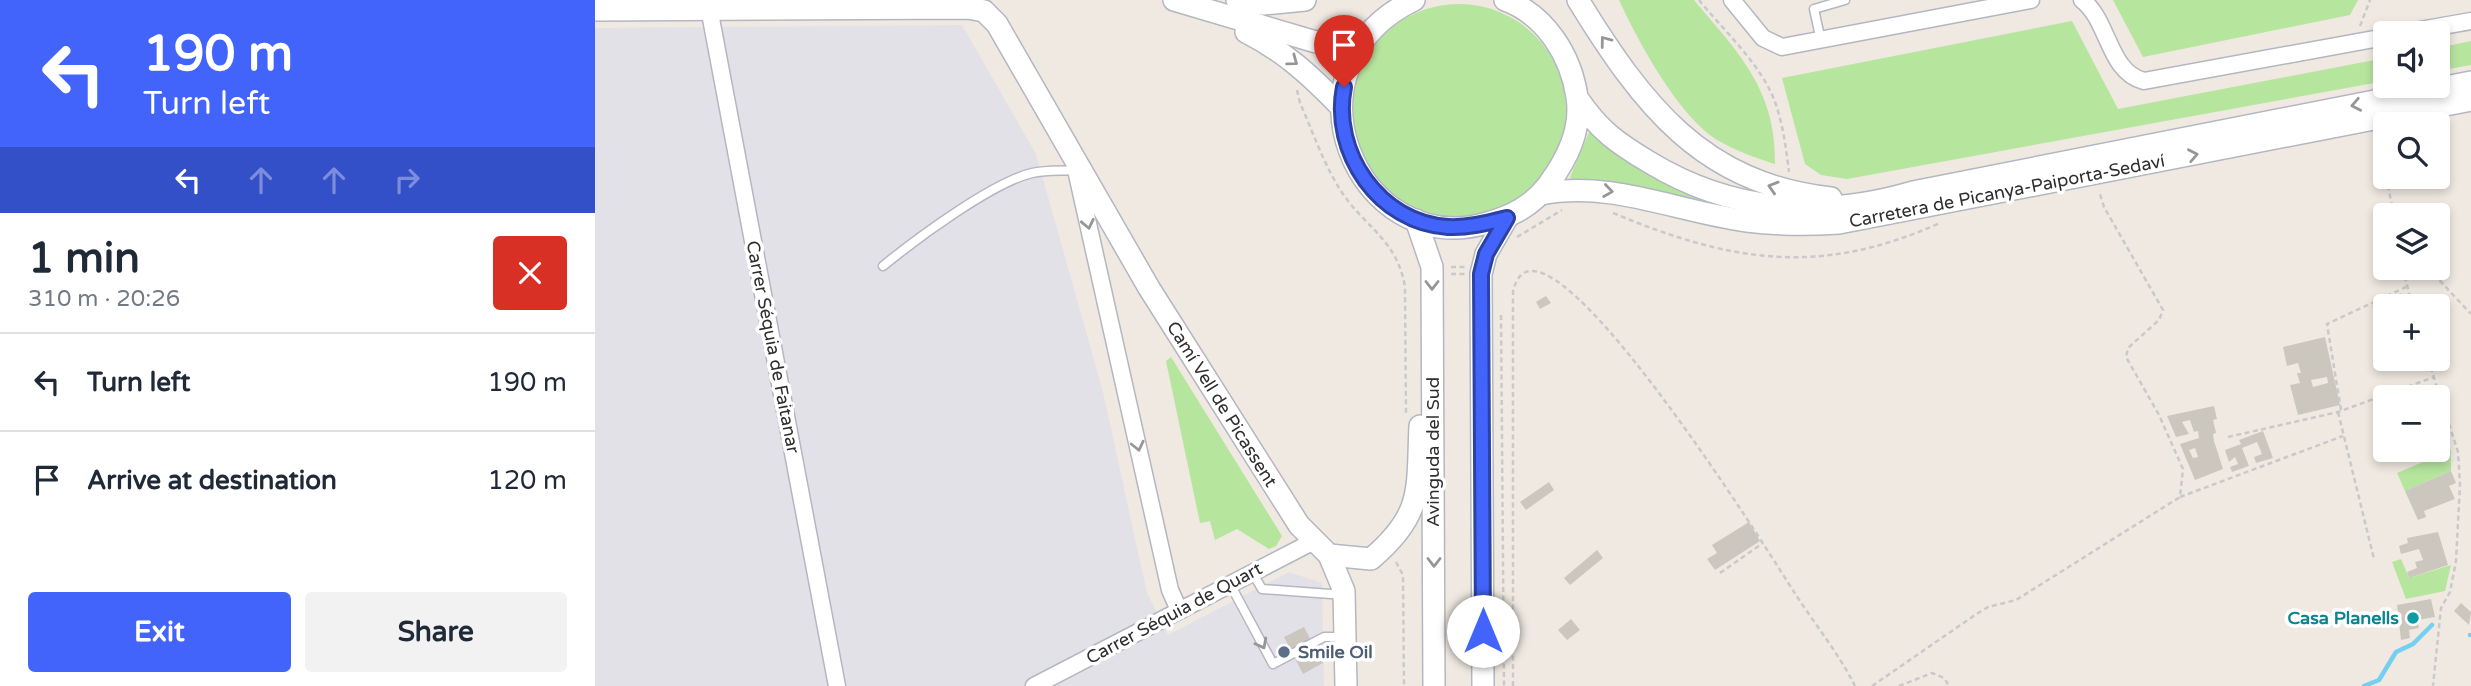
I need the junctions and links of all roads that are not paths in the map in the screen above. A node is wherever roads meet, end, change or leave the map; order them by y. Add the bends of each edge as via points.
1 (1174, 0) edge
2 (1237, 0) edge
3 (1305, 0) edge
4 (1414, 0) edge
5 (1578, 0) edge
6 (1732, 0) edge
7 (1845, 0) edge
8 (2031, 0) edge
9 (2083, 0) edge
10 (1511, 1) edge
11 (992, 5) edge
12 (709, 8) junction
13 (595, 10) edge
14 (1214, 13) junction
15 (2471, 20) edge
16 (2450, 24) edge
17 (1366, 35) junction
18 (2373, 39) edge
19 (1821, 41) junction
20 (2471, 82) edge
21 (1578, 99) junction
22 (2471, 100) edge
23 (1340, 106) junction
24 (1075, 164) junction
25 (1913, 192) junction
26 (1541, 194) junction
27 (1507, 218) junction
28 (1416, 220) junction
29 (1125, 246) junction
30 (1095, 256) junction
31 (883, 266) dead end
32 (1432, 323) junction
33 (1322, 548) junction
34 (1371, 559) junction
35 (1252, 572) junction
36 (1230, 584) junction
37 (1344, 593) junction
38 (1179, 610) junction
39 (1345, 637) junction
40 (837, 686) edge
41 (1034, 686) edge
42 (1346, 686) edge
43 (1434, 686) edge
44 (1483, 686) edge

1 - 14 main road
2 - 3 main road via 1263,4
4 - 17 main road via 1392,10
25 -> 5 main road via 1835,198 1803,195 1771,188 1720,164 1681,134 1655,106
6 - 19 street via 1769,43 1782,47
7 - 19 lane via 1814,9
8 - 19 street
9 - 18 street via 2124,69 2144,81
10 - 21 main road via 1546,28 1568,60
11 - 12 main road
11 - 24 main road, Camí Vell de Picassent via 996,24
12 - 13 main road
12 - 40 street, Carrer Séquia de Faitanar
14 - 17 main road via 1316,42
14 -> 23 main road via 1304,69
15 - 16 street
17 - 23 main road via 1347,68
20 -> 25 main road, Carretera de Picanya-Paiporta-Sedaví
21 - 25 main road, Carretera de Picanya-Paiporta-Sedaví via 1609,137 1692,186 1742,201 1824,209
21 - 26 main road via 1576,131 1566,162
26 -> 22 main road, Carretera de Picanya-Paiporta-Sedaví via 1609,190 1747,221 1808,225 1868,219
23 - 28 main road via 1345,142 1360,175 1384,202
24 - 29 main road, Camí Vell de Picassent
24 -> 30 street, Camí Vell de Picassent
24 - 31 lane via 1012,180 923,233
26 - 27 main road
27 - 28 main road via 1477,226 1446,227
27 - 44 main road via 1486,254 1481,274
28 -> 32 main road, Avinguda del Sud via 1432,267
29 - 30 street
29 - 33 main road, Camí Vell de Picassent via 1299,525
30 -> 38 street, Camí Vell de Picassent via 1167,577
32 - 34 main road via 1422,372 1416,501 1405,526
32 -> 43 main road, Avinguda del Sud
33 - 34 main road
33 - 35 street, Carrer Séquia de Quart
33 - 37 main road, Camí Vell de Picassent
34 - 37 main road
35 - 36 street, Carrer Séquia de Quart
35 - 37 lane via 1262,589
36 - 38 street, Carrer Séquia de Quart
36 -> 39 lane via 1273,664 1324,637
37 - 39 main road
38 - 41 street, Carrer Séquia de Quart
39 - 42 main road

